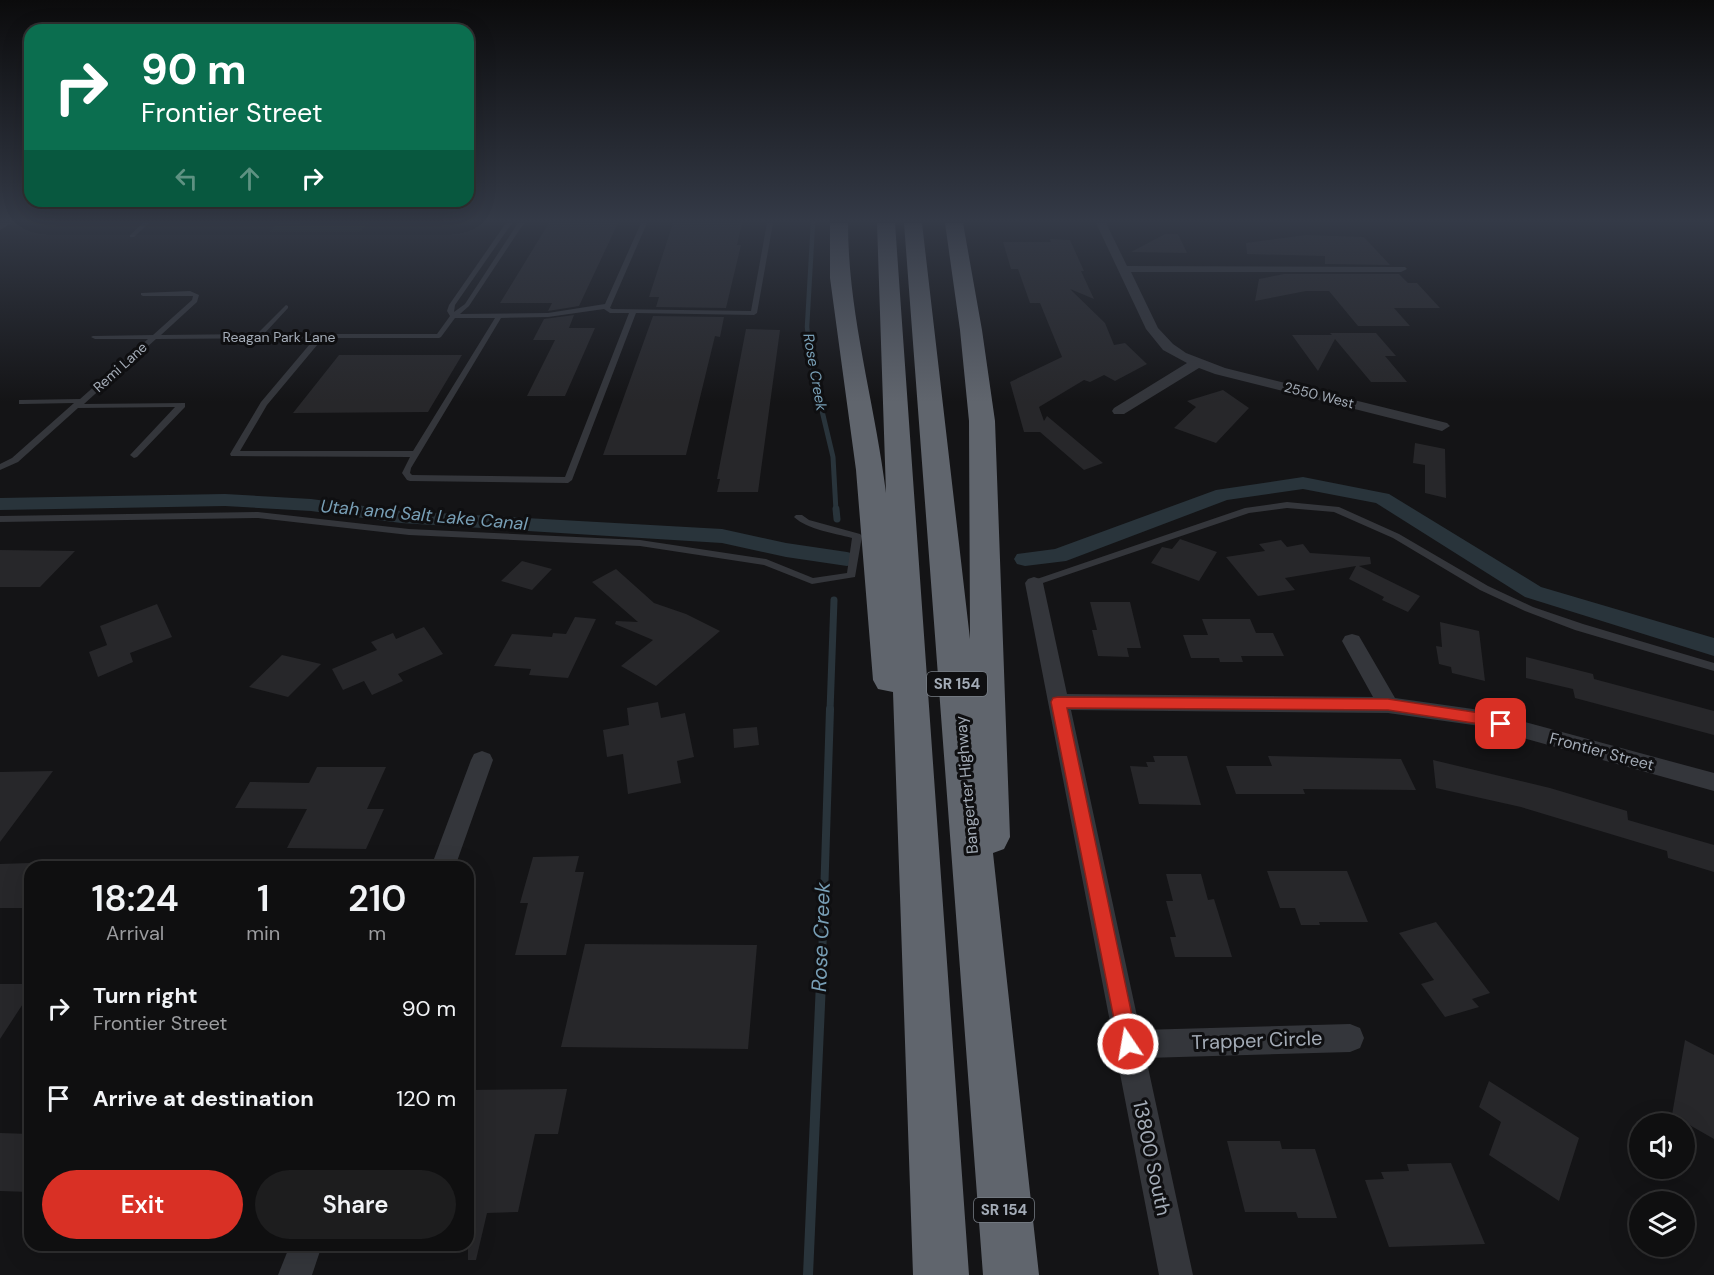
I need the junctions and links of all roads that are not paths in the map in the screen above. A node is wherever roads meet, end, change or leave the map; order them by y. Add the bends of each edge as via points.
1 (468, 282) edge
2 (482, 282) edge
3 (618, 282) edge
4 (759, 282) edge
5 (841, 282) edge
6 (889, 282) edge
7 (919, 282) edge
8 (963, 282) edge
9 (1129, 282) edge
10 (143, 294) dead end
11 (608, 306) junction
12 (286, 307) dead end
13 (633, 313) junction
14 (453, 316) junction
15 (499, 316) junction
16 (321, 336) junction
17 (153, 337) junction
18 (258, 337) junction
19 (94, 338) dead end
20 (1197, 363) junction
21 (22, 402) dead end
22 (79, 403) junction
23 (1119, 411) dead end
24 (1442, 426) dead end
25 (416, 454) junction
26 (134, 455) dead end
27 (0, 467) edge
28 (799, 517) dead end
29 (0, 519) edge
30 (1034, 583) joint
31 (1352, 641) dead end
32 (1714, 667) edge
33 (1058, 702) junction
34 (1388, 705) junction
35 (482, 760) dead end
36 (1714, 782) edge
37 (445, 861) edge
38 (923, 944) junction
39 (1350, 1038) dead end
40 (1128, 1044) junction
41 (998, 1145) junction
42 (304, 1251) edge
43 (295, 1275) edge
44 (941, 1275) edge
45 (1011, 1275) edge
46 (1176, 1275) edge

1 - 14 lane, Reagan Park Lane via 452,305
2 - 14 lane, Reagan Park Lane via 467,305
3 - 11 lane
4 - 13 lane via 754,313
5 - 38 highway via 871,478 883,624 912,828
6 - 38 highway, SR 154
7 - 41 highway, Bangerter Highway / SR 154
8 - 41 highway via 977,372 984,465
9 - 20 street, 2550 West via 1159,338
10 - 17 lane, Remi Lane via 196,295 195,301
11 - 13 lane via 614,313
11 - 15 lane via 564,314
12 - 18 lane
13 - 25 lane via 568,480 414,480 405,473
14 - 15 lane
14 - 16 lane, Reagan Park Lane via 439,336
15 - 25 lane
16 - 18 lane, Reagan Park Lane
16 - 25 lane via 264,404 234,454
17 - 18 lane, Reagan Park Lane
17 - 19 lane, Reagan Park Lane
17 - 22 lane, Remi Lane
20 - 23 street
20 - 24 street, 2550 West
21 - 22 lane
22 - 26 lane via 182,405
22 - 27 lane, Remi Lane via 15,460
28 - 29 lane via 857,536 852,575 812,581 766,562 640,543 409,532 258,515
30 - 32 lane via 1248,510 1287,505 1336,509 1396,536 1484,588 1529,609
30 - 33 street, 13800 South
31 - 34 street
33 - 34 street, Frontier Street
33 - 40 street, 13800 South
34 - 36 street, Frontier Street via 1480,718
35 - 37 street
38 - 44 highway, SR 154
39 - 40 street, Trapper Circle
40 - 46 street, 13800 South
41 - 45 highway, Bangerter Highway / SR 154
42 - 43 street

